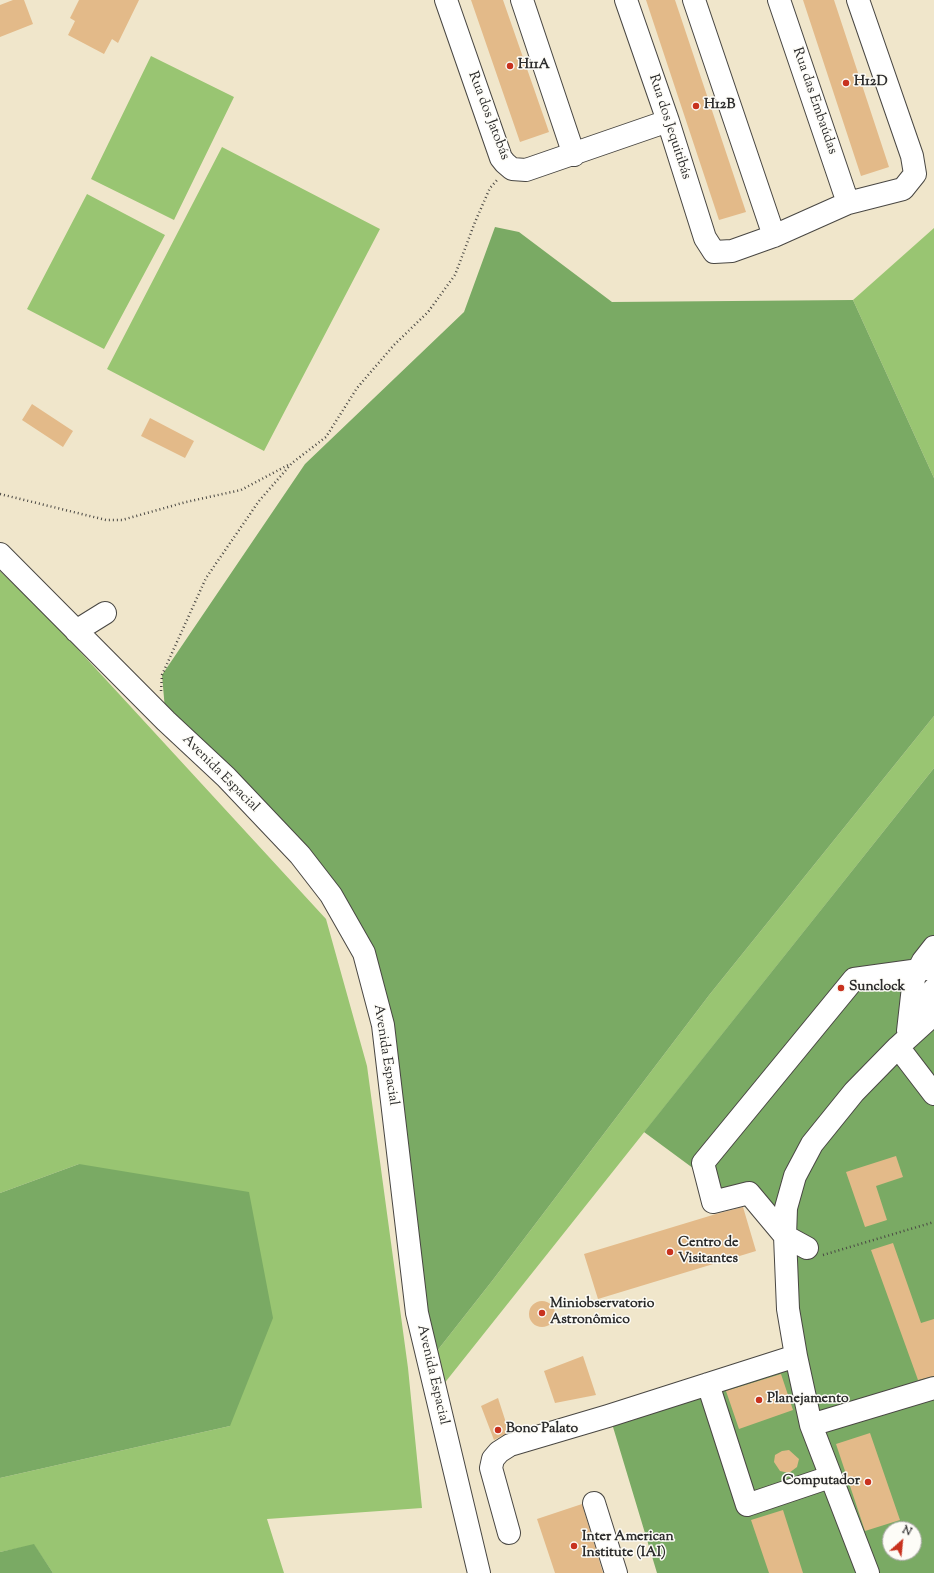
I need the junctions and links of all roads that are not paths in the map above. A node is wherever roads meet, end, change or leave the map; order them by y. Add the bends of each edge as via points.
1 (446, 0) edge
2 (522, 0) edge
3 (626, 0) edge
4 (694, 0) edge
5 (779, 0) edge
6 (858, 0) edge
7 (668, 121) junction
8 (574, 155) junction
9 (848, 203) junction
10 (774, 236) junction
11 (0, 554) edge
12 (104, 613) dead end
13 (76, 631) junction
14 (934, 947) edge
15 (926, 969) edge
16 (934, 989) edge
17 (934, 1014) edge
18 (903, 1039) junction
19 (934, 1094) edge
20 (785, 1236) junction
21 (812, 1252) road end
22 (796, 1356) junction
23 (708, 1384) junction
24 (934, 1388) edge
25 (811, 1425) junction
26 (830, 1477) junction
27 (594, 1503) dead end
28 (509, 1533) dead end
29 (479, 1573) edge
30 (616, 1573) edge
31 (868, 1573) edge

1 - 8 lane, Rua dos Jatobás via 502,158 508,166 526,170
2 - 8 lane
3 - 7 lane, Rua dos Jequitibás
4 - 10 lane
5 - 9 lane, Rua das Embaúdas
6 - 9 lane via 912,156 914,174 903,189
7 - 8 lane, Rua dos Jatobás
7 - 10 lane, Rua dos Jequitibás via 705,238 714,252 732,251
9 - 10 lane
11 - 13 lane, Avenida Espacial
12 - 13 lane
13 - 29 lane, Avenida Espacial via 226,777 300,855 331,895 364,952 383,1025 417,1313
14 - 15 lane
15 - 18 lane via 914,978
15 - 20 lane via 854,979 704,1162 713,1202 749,1193
16 - 18 lane
17 - 18 lane
18 - 19 lane
18 - 20 lane via 854,1092 812,1144 795,1176 786,1208
20 - 21 lane
20 - 22 lane via 788,1309
22 - 23 lane
22 - 25 lane
23 - 26 lane via 747,1505
23 - 28 lane via 510,1445 496,1455 491,1468
24 - 25 lane
25 - 26 lane
26 - 31 lane
27 - 30 lane

